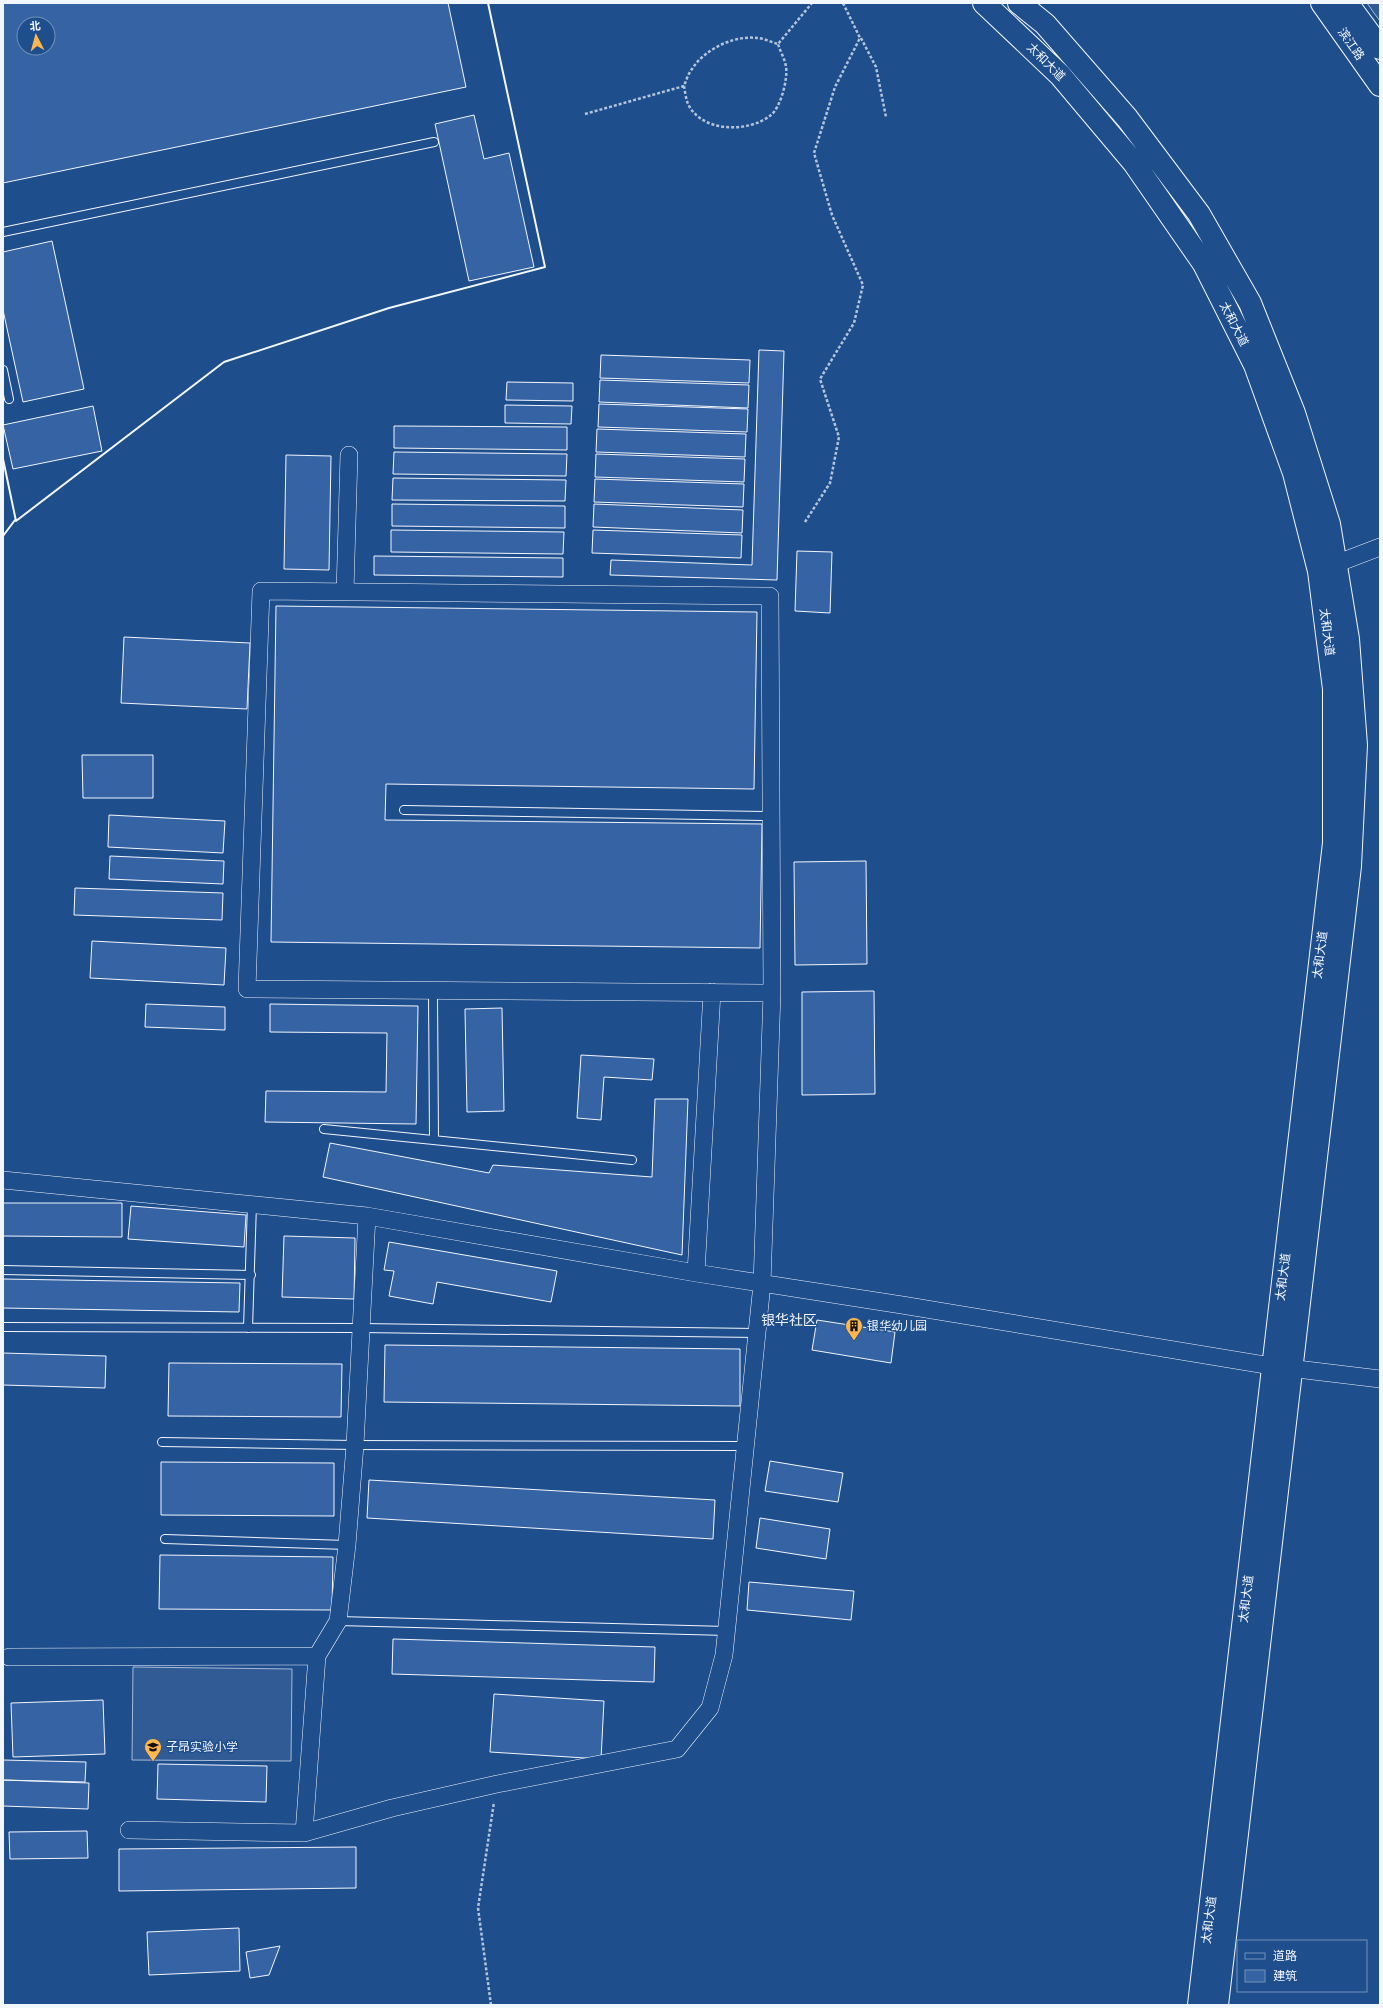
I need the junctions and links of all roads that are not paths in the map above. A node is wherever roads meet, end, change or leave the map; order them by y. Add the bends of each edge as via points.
1 (984, 3) edge
2 (1019, 3) edge
3 (1322, 3) edge
4 (1347, 3) edge
5 (1380, 48) edge
6 (1380, 84) edge
7 (434, 142) dead end
8 (3, 232) edge
9 (3, 370) edge
10 (9, 399) dead end
11 (348, 455) dead end
12 (1380, 547) edge
13 (1327, 567) junction
14 (344, 592) junction
15 (404, 810) dead end
16 (771, 816) junction
17 (433, 990) junction
18 (712, 992) junction
19 (772, 993) junction
20 (324, 1129) dead end
21 (434, 1139) junction
22 (632, 1160) dead end
23 (3, 1180) edge
24 (252, 1204) junction
25 (367, 1216) junction
26 (3, 1270) edge
27 (696, 1273) junction
28 (251, 1275) junction
29 (762, 1284) junction
30 (3, 1328) edge
31 (248, 1328) junction
32 (361, 1328) junction
33 (757, 1333) junction
34 (1282, 1367) junction
35 (1380, 1379) edge
36 (162, 1442) dead end
37 (355, 1445) junction
38 (745, 1446) junction
39 (165, 1539) dead end
40 (347, 1546) junction
41 (338, 1621) junction
42 (727, 1631) junction
43 (317, 1656) junction
44 (9, 1657) dead end
45 (130, 1830) dead end
46 (304, 1833) junction
47 (1199, 2005) edge
48 (1217, 2005) edge

1 - 13 main road, 太和大道 via 1060,75 1129,157 1204,264 1255,366
2 - 13 main road, 太和大道 via 1045,24 1127,118 1199,214 1250,303 1294,413 1329,524
3 - 6 main road, 滨江路
4 - 5 main road
7 - 8 lane
9 - 10 lane
11 - 14 street
12 - 13 street
13 - 34 main road, 太和大道 via 1348,639 1356,745 1350,866
14 - 16 street via 770,596
14 - 17 street via 261,591 247,989
15 - 16 lane
16 - 19 street
17 - 18 street
17 - 21 lane
18 - 19 street
18 - 27 street
19 - 29 street
20 - 21 lane
21 - 22 lane
23 - 24 street
24 - 25 street
24 - 28 lane
25 - 27 street
25 - 32 street
26 - 28 lane
27 - 29 street
28 - 31 lane
29 - 33 street
29 - 34 street
30 - 31 lane
31 - 32 lane
32 - 33 lane
32 - 37 street
33 - 38 street
34 - 35 street
34 - 47 main road, 太和大道
34 - 48 main road, 太和大道
36 - 37 lane
37 - 38 lane
37 - 40 street
38 - 42 street
39 - 40 lane
40 - 41 street
41 - 42 lane
41 - 43 street
42 - 46 street via 724,1655 710,1708 677,1749 497,1784 392,1808
43 - 44 street
43 - 46 street
45 - 46 street

